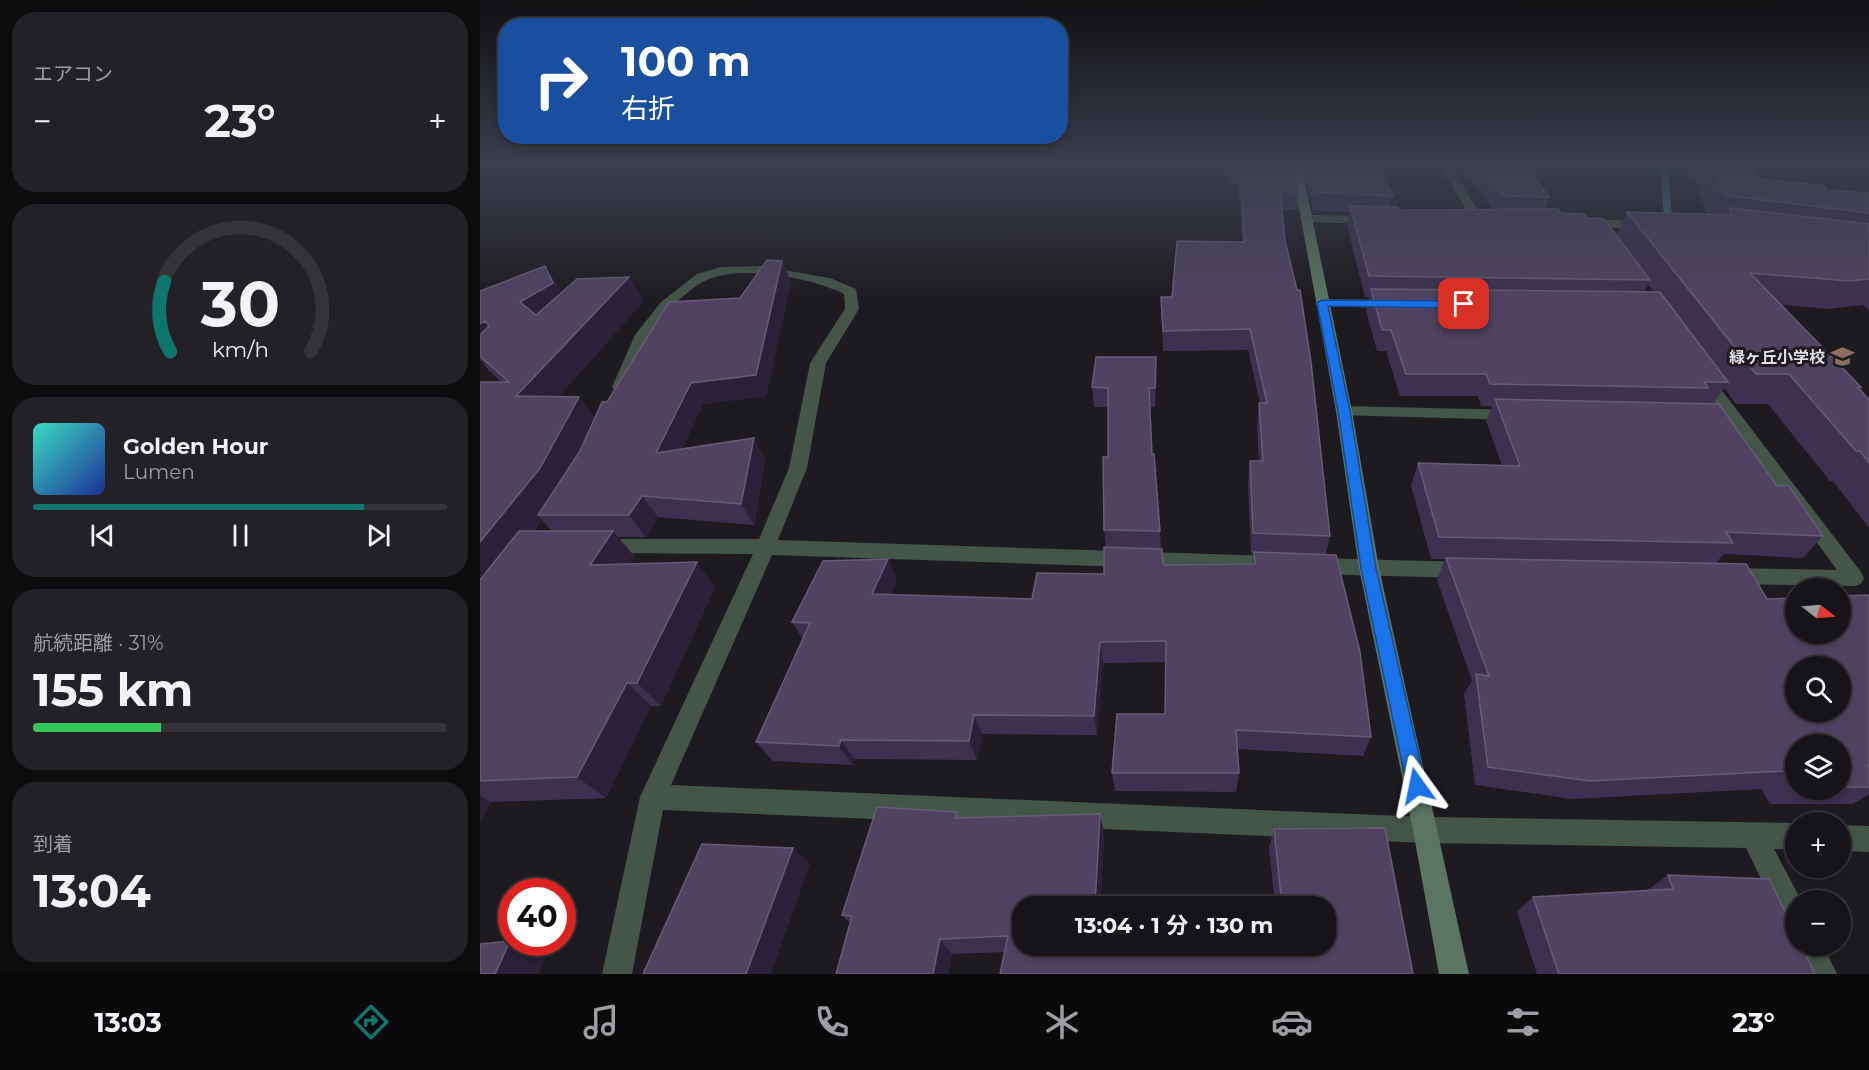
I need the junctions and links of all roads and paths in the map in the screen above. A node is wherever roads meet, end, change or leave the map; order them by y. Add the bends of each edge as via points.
1 (1304, 209) edge
2 (1472, 209) edge
3 (1306, 219) junction
4 (1386, 220) edge
5 (1479, 221) edge
6 (1571, 222) edge
7 (1594, 223) junction
8 (1665, 226) edge
9 (1607, 241) edge
10 (1322, 303) junction
11 (1405, 304) edge
12 (1694, 363) edge
13 (612, 408) edge
14 (1344, 411) junction
15 (1533, 415) edge
16 (1711, 418) edge
17 (1735, 419) junction
18 (581, 546) edge
19 (766, 547) junction
20 (1369, 568) junction
21 (1487, 570) edge
22 (1712, 575) edge
23 (653, 797) junction
24 (1426, 830) junction
25 (1753, 834) junction
26 (1785, 835) edge
27 (1851, 838) edge
28 (1869, 839) edge
29 (1785, 898) edge
30 (1813, 956) edge
31 (617, 974) edge
32 (1454, 974) edge
33 (1822, 974) edge

1 - 3 street
2 - 5 street
3 - 4 street
3 - 10 street
6 - 7 street
7 - 8 street
7 - 9 street
10 - 11 street
10 - 14 street
12 - 17 street
13 - 19 street via 642,335 666,305 702,277 721,271 760,270 830,282 851,292 852,309 818,363 798,468
14 - 15 street
14 - 20 street
16 - 17 street
17 - 22 street via 1854,578
18 - 19 street
19 - 20 street
19 - 23 street
20 - 21 street
20 - 24 street
23 - 24 street
23 - 31 street
24 - 25 street
24 - 32 street
25 - 26 street
25 - 29 street
27 - 28 street
30 - 33 street

